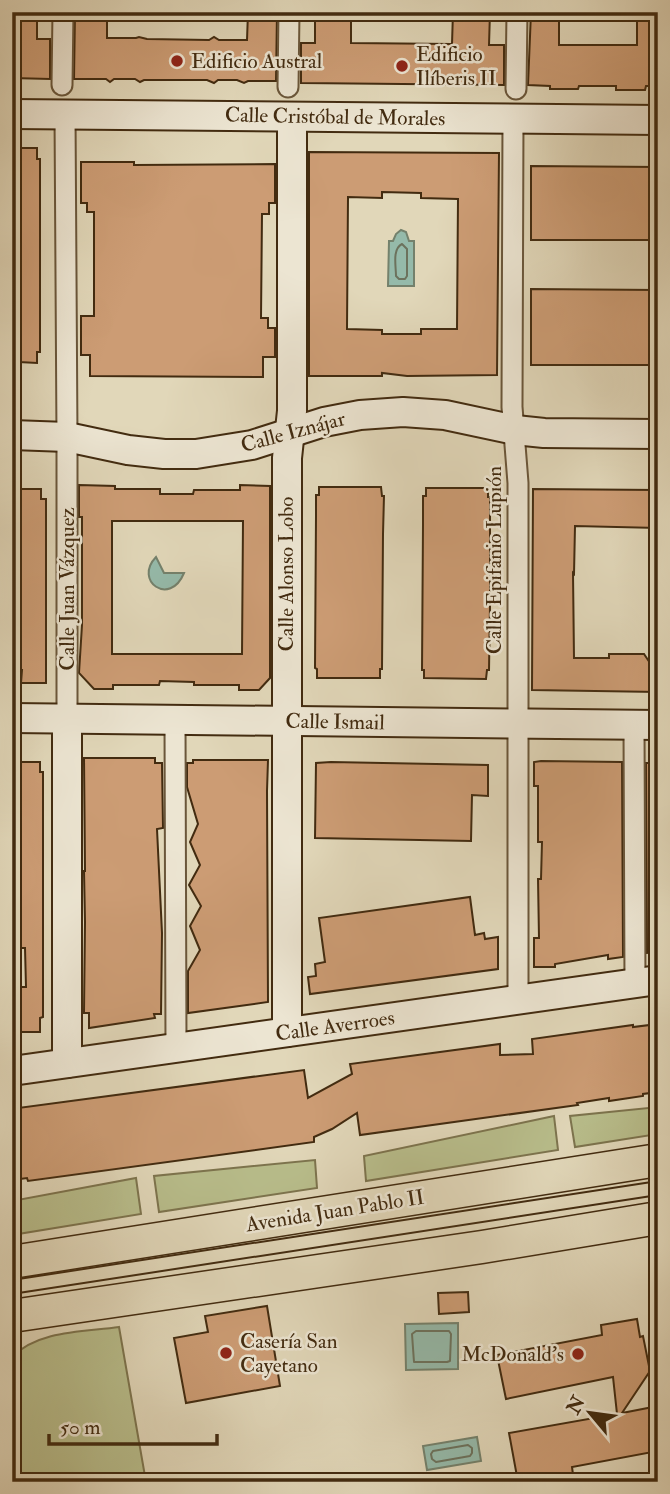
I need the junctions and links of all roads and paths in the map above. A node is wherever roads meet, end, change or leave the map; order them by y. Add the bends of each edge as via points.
1 (63, 12) edge
2 (289, 12) edge
3 (517, 12) edge
4 (62, 85) dead end
5 (288, 87) dead end
6 (516, 89) dead end
7 (12, 114) edge
8 (65, 114) junction
9 (292, 117) junction
10 (513, 119) junction
11 (658, 120) edge
12 (515, 430) junction
13 (289, 433) junction
14 (658, 434) edge
15 (12, 435) edge
16 (68, 437) junction
17 (12, 718) edge
18 (67, 719) junction
19 (174, 720) junction
20 (287, 721) junction
21 (518, 724) junction
22 (646, 725) edge
23 (646, 982) edge
24 (518, 1000) junction
25 (287, 1032) junction
26 (176, 1048) junction
27 (67, 1063) junction
28 (12, 1071) edge
29 (658, 1160) edge
30 (658, 1218) edge
31 (12, 1262) edge
32 (12, 1316) edge

1 - 4 street
2 - 5 street
3 - 6 street
7 - 8 street, Calle Cristóbal de Morales
8 - 9 street, Calle Cristóbal de Morales
8 - 16 street, Calle Juan Vázquez
9 - 10 street, Calle Cristóbal de Morales
9 - 13 street, Calle Alonso Lobo
10 - 11 street, Calle Cristóbal de Morales
10 - 12 street, Calle Epifanio Lupión
12 - 13 street, Calle Iznájar via 445,415 403,412 360,415
12 - 14 street, Calle Iznájar
12 - 21 street, Calle Epifanio Lupión
13 - 16 street, Calle Iznájar via 252,445 196,454 128,450
13 - 20 street, Calle Alonso Lobo
15 - 16 street, Calle Iznájar
16 - 18 street, Calle Juan Vázquez
17 - 18 street, Calle Ismail
18 - 19 street, Calle Ismail
18 - 27 street, Calle Juan Vázquez
19 - 20 street, Calle Ismail
19 - 26 street
20 - 21 street, Calle Ismail
20 - 25 street, Calle Alonso Lobo
21 - 22 street, Calle Ismail
21 - 24 street, Calle Epifanio Lupión
22 - 23 street
23 - 24 street, Calle Averroes
24 - 25 street, Calle Averroes
25 - 26 street, Calle Averroes
26 - 27 street, Calle Averroes
27 - 28 street, Calle Averroes
29 - 31 main road, Avenida Juan Pablo II
30 - 32 main road

